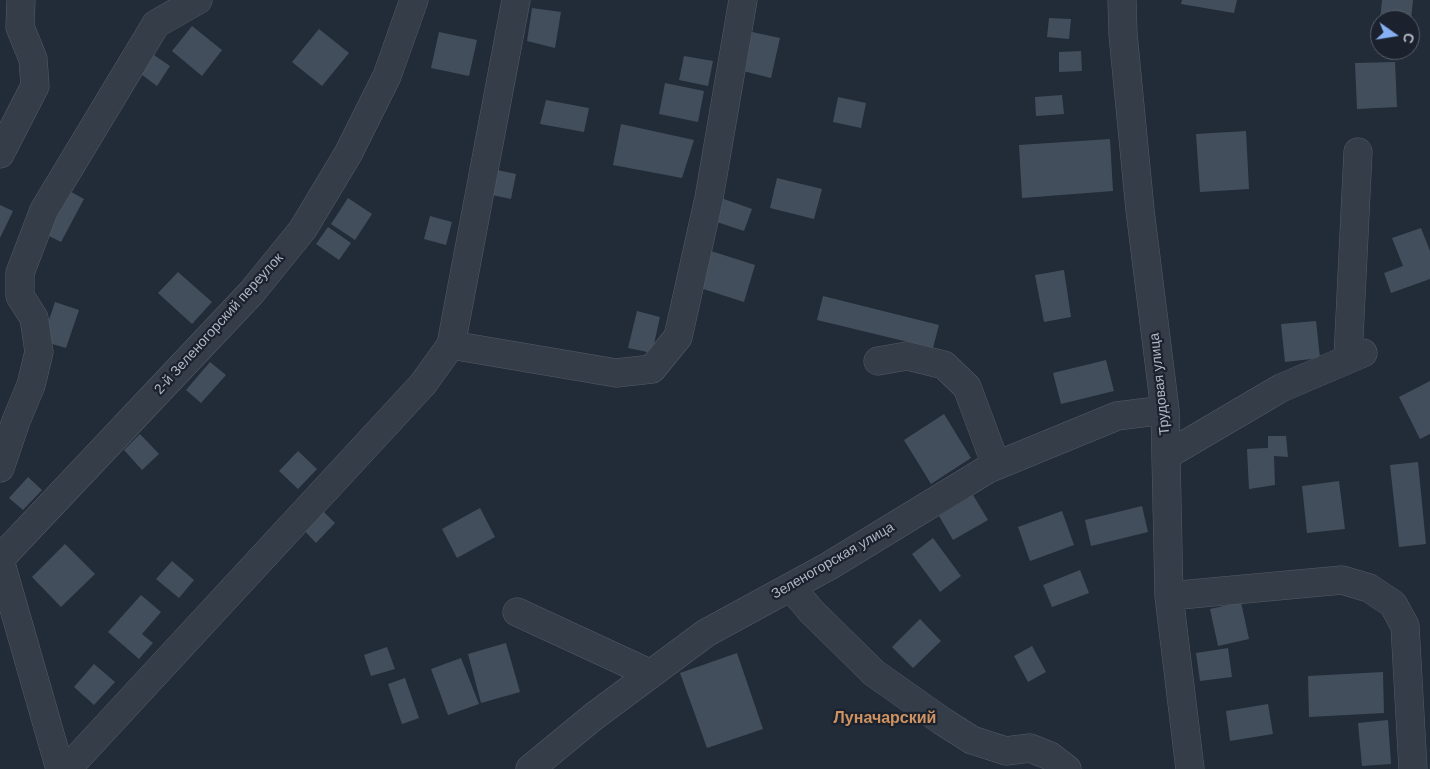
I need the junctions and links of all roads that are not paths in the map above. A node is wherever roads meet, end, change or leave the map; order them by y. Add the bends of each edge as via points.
1 (21, 0) edge
2 (198, 0) edge
3 (414, 0) edge
4 (516, 0) edge
5 (743, 0) edge
6 (1122, 0) edge
7 (1358, 152) dead end
8 (0, 154) edge
9 (10, 289) edge
10 (451, 345) junction
11 (878, 361) dead end
12 (1165, 410) junction
13 (1166, 455) junction
14 (996, 465) junction
15 (0, 468) edge
16 (0, 559) edge
17 (791, 586) junction
18 (1169, 596) junction
19 (517, 612) dead end
20 (651, 674) junction
21 (60, 769) edge
22 (66, 769) edge
23 (530, 769) edge
24 (1068, 769) edge
25 (1190, 769) edge
26 (1414, 769) edge

1 - 8 street via 20,27 33,59 35,86
2 - 9 street via 156,24 49,202 20,273
3 - 16 street, 2-й Зеленогорский переулок via 387,76 348,154 303,229 252,292
4 - 10 street
5 - 10 street via 709,198 678,337 652,370 616,374
6 - 12 street, Трудовая улица via 1140,210
7 - 13 street via 1355,355 1281,388
9 - 15 street via 34,318 38,352 31,385
10 - 22 street via 416,391
11 - 14 street via 907,356 944,365 967,387
12 - 13 street, Трудовая улица
12 - 14 street, Зеленогорская улица via 1117,416
13 - 18 street, Трудовая улица
14 - 17 street, Зеленогорская улица
16 - 21 street
17 - 20 street, Зеленогорская улица via 706,633
17 - 24 street via 811,611 874,673 942,721 972,740 1006,751 1030,748 1050,756
18 - 25 street, Трудовая улица
18 - 26 street via 1342,580 1369,588 1393,604 1406,626
19 - 20 street
20 - 23 street, Зеленогорская улица

